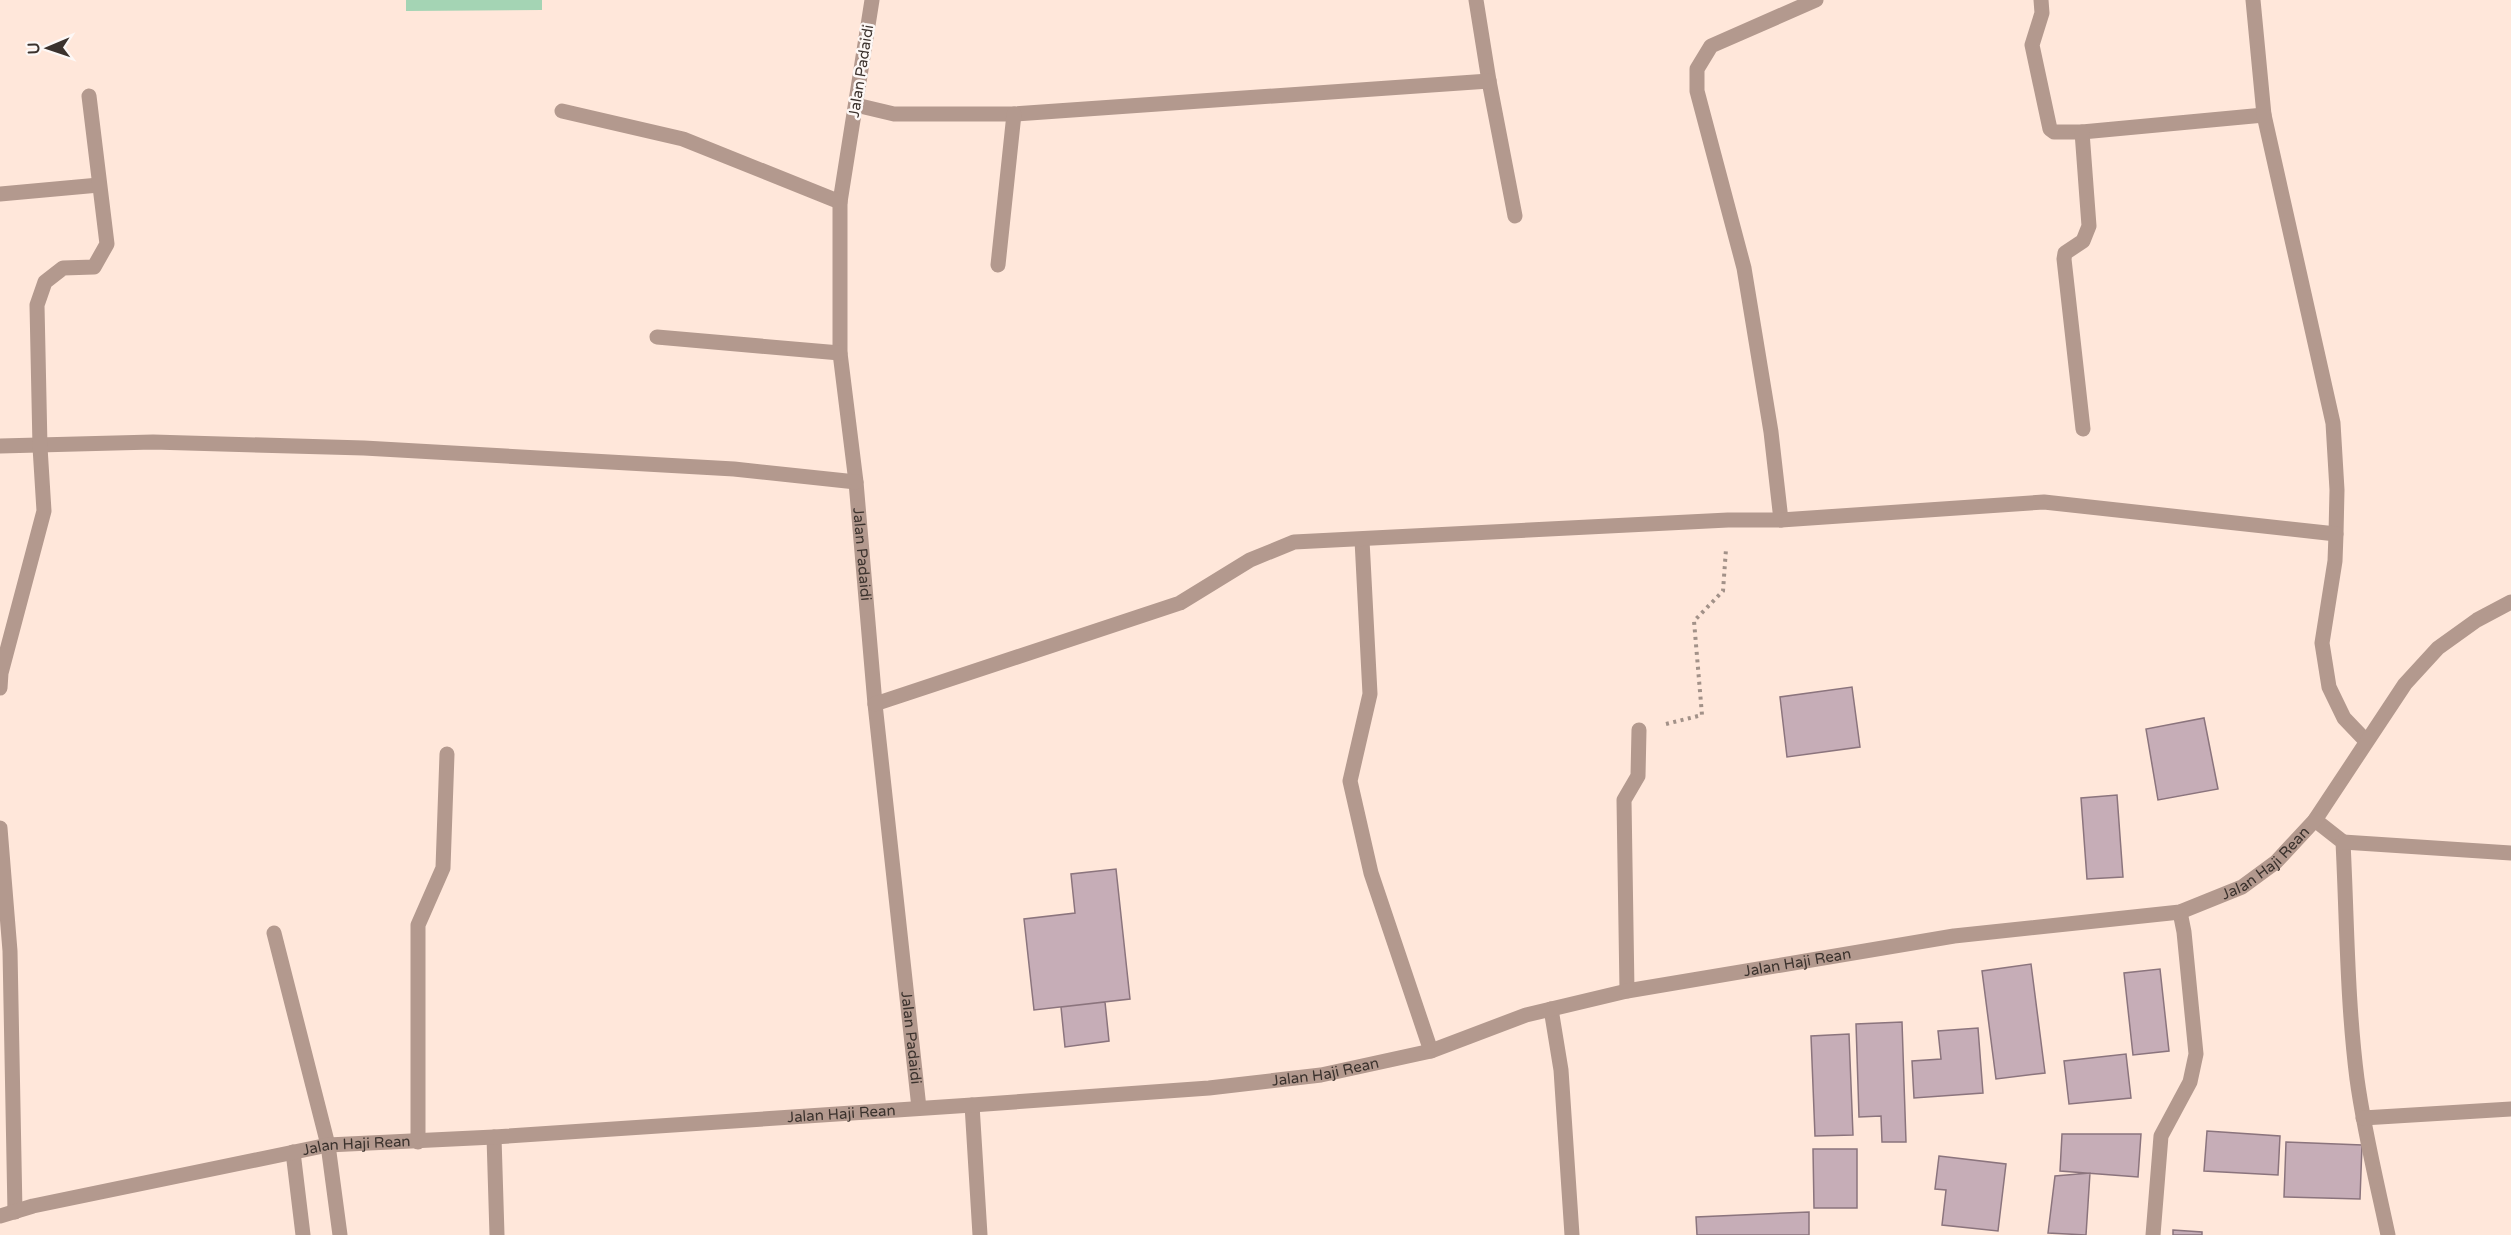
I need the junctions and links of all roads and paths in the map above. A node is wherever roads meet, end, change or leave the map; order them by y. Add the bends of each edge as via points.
1 (872, 0) edge
2 (1476, 0) edge
3 (1816, 0) edge
4 (2041, 0) edge
5 (2253, 0) edge
6 (1489, 81) junction
7 (89, 96) dead end
8 (856, 105) junction
9 (562, 111) dead end
10 (1014, 114) junction
11 (2264, 115) junction
12 (2082, 132) junction
13 (99, 185) junction
14 (0, 194) edge
15 (840, 202) junction
16 (1515, 216) dead end
17 (998, 265) dead end
18 (657, 337) dead end
19 (840, 353) junction
20 (2083, 429) dead end
21 (0, 446) edge
22 (40, 447) junction
23 (856, 482) junction
24 (1728, 520) junction
25 (1780, 520) junction
26 (2336, 534) junction
27 (1362, 540) junction
28 (2511, 602) edge
29 (0, 673) edge
30 (0, 688) edge
31 (875, 704) junction
32 (1639, 730) joint
33 (2366, 741) junction
34 (447, 754) dead end
35 (2315, 820) junction
36 (0, 828) edge
37 (2343, 842) junction
38 (2511, 853) edge
39 (2180, 912) junction
40 (274, 933) dead end
41 (5, 951) edge
42 (1627, 991) junction
43 (1551, 1009) junction
44 (1431, 1051) junction
45 (972, 1105) junction
46 (919, 1108) junction
47 (2511, 1109) edge
48 (2363, 1118) junction
49 (494, 1137) junction
50 (418, 1142) junction
51 (328, 1145) junction
52 (293, 1152) junction
53 (7, 1214) edge
54 (303, 1235) edge
55 (340, 1235) edge
56 (497, 1235) edge
57 (980, 1235) edge
58 (1572, 1235) edge
59 (2153, 1235) edge
60 (2388, 1235) edge

1 - 8 street, Jalan Padaidi
2 - 6 street
3 - 25 street via 1711,46 1697,69 1696,91 1744,268 1771,432
4 - 12 street via 2042,13 2032,45 2050,129 2060,134
5 - 11 street
6 - 10 street
6 - 16 street
7 - 13 street
8 - 10 street via 894,114
8 - 15 street, Jalan Padaidi
9 - 15 street via 684,140
10 - 17 street
11 - 12 street
11 - 26 street via 2333,423
12 - 20 street via 2089,226 2083,241 2065,253 2064,259
13 - 14 street
13 - 22 street via 107,244 94,267 63,268 45,282 37,305
15 - 19 street, Jalan Padaidi
18 - 19 street
19 - 23 street, Jalan Padaidi
21 - 22 street
22 - 23 street via 153,442 364,448 734,469
22 - 29 street via 44,511
23 - 31 street, Jalan Padaidi
24 - 25 street
24 - 27 street
24 - 32 path via 1723,591 1694,621 1702,715
25 - 26 street via 2044,502
26 - 33 street via 2322,644 2329,687 2344,718
27 - 31 street via 1294,542 1250,560 1180,603
27 - 44 street via 1370,694 1350,781 1371,873
28 - 33 street, Jalan Haji Rean via 2438,648 2405,684
29 - 30 street
31 - 46 street, Jalan Padaidi
32 - 42 street via 1638,776 1624,800
33 - 35 street, Jalan Haji Rean
34 - 50 street via 443,868 418,925
35 - 37 street
35 - 39 street, Jalan Haji Rean via 2276,862 2242,887
36 - 41 street
37 - 38 street
37 - 48 street via 2351,998
39 - 42 street, Jalan Haji Rean via 1954,936
39 - 59 street via 2196,1054 2190,1082 2161,1136
40 - 51 street
41 - 53 street
42 - 43 street, Jalan Haji Rean
43 - 44 street, Jalan Haji Rean
43 - 58 street via 1561,1070
44 - 45 street, Jalan Haji Rean via 1321,1075 1209,1088
45 - 46 street, Jalan Haji Rean
45 - 57 street
46 - 49 street, Jalan Haji Rean
47 - 48 street
48 - 60 street
49 - 50 street, Jalan Haji Rean
49 - 56 street
50 - 51 street, Jalan Haji Rean
51 - 52 street, Jalan Haji Rean
51 - 55 street
52 - 53 street, Jalan Haji Rean
52 - 54 street

